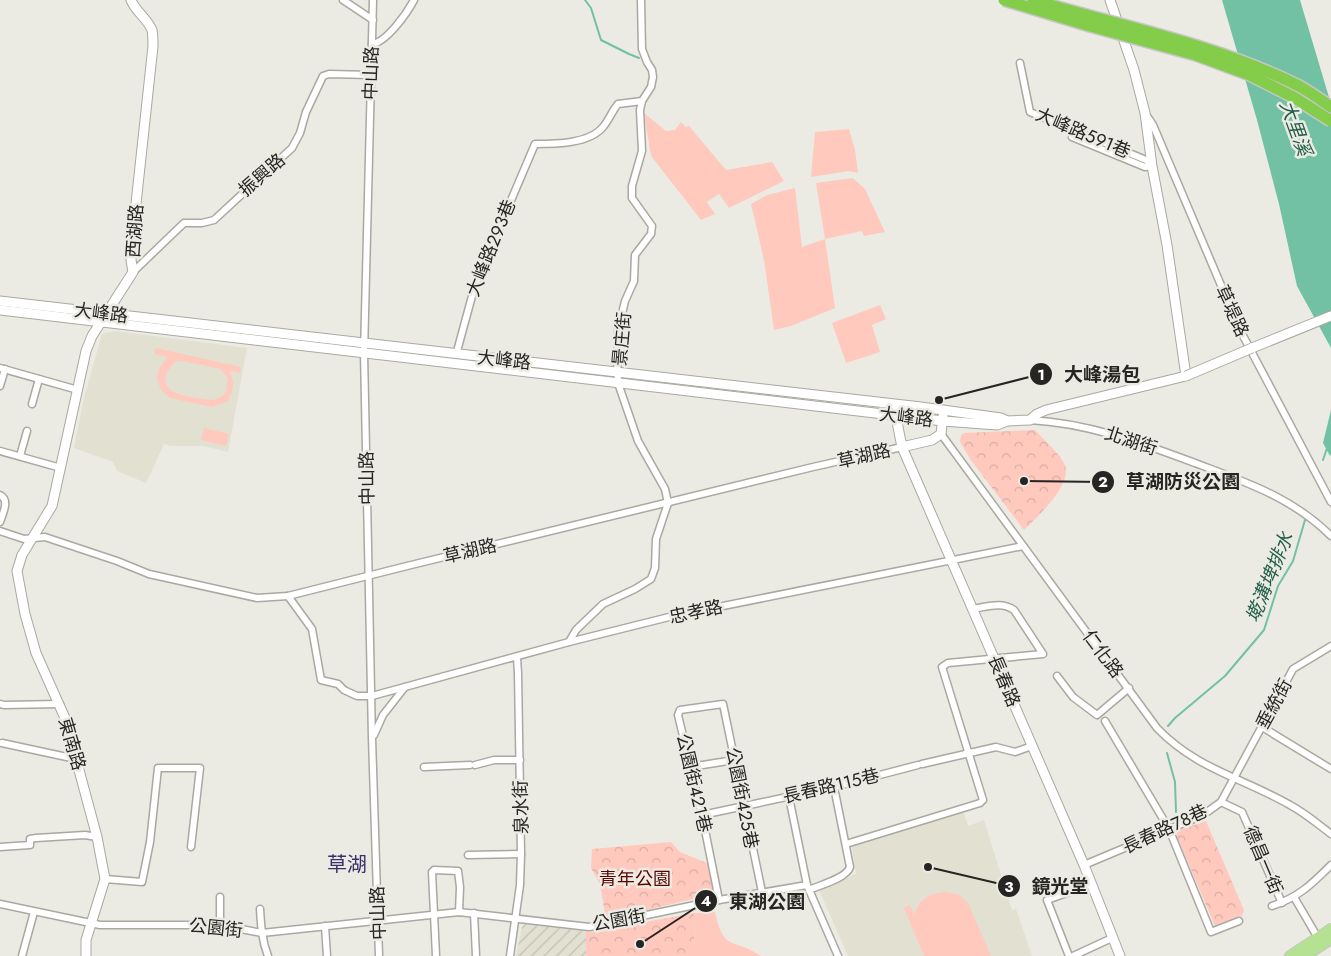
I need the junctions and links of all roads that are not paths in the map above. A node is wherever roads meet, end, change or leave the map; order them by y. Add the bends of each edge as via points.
1 (131, 0) edge
2 (343, 0) edge
3 (373, 0) edge
4 (414, 0) edge
5 (641, 0) edge
6 (995, 0) edge
7 (1004, 0) edge
8 (1033, 0) edge
9 (1040, 0) edge
10 (1110, 0) edge
11 (373, 20) junction
12 (1117, 22) junction
13 (1122, 36) junction
14 (372, 44) junction
15 (1020, 64) dead end
16 (371, 75) junction
17 (642, 101) junction
18 (1331, 107) edge
19 (1145, 113) junction
20 (1331, 121) edge
21 (1072, 137) dead end
22 (1152, 166) junction
23 (133, 272) junction
24 (0, 301) edge
25 (0, 310) edge
26 (106, 314) junction
27 (1331, 316) edge
28 (101, 322) junction
29 (364, 342) junction
30 (364, 353) junction
31 (456, 355) junction
32 (2, 369) edge
33 (618, 373) junction
34 (1186, 376) junction
35 (39, 379) junction
36 (618, 383) junction
37 (0, 386) edge
38 (78, 390) junction
39 (32, 404) dead end
40 (895, 404) junction
41 (944, 411) junction
42 (895, 415) junction
43 (1030, 420) junction
44 (943, 421) junction
45 (1007, 421) junction
46 (27, 431) dead end
47 (941, 434) junction
48 (902, 447) junction
49 (0, 451) edge
50 (20, 456) junction
51 (61, 468) junction
52 (0, 495) edge
53 (1331, 502) edge
54 (668, 503) junction
55 (0, 522) edge
56 (0, 531) edge
57 (1331, 536) edge
58 (33, 538) junction
59 (1023, 546) junction
60 (952, 560) junction
61 (369, 577) junction
62 (288, 596) junction
63 (972, 609) junction
64 (569, 642) junction
65 (1331, 646) edge
66 (516, 658) junction
67 (995, 659) junction
68 (1057, 676) dead end
69 (406, 686) junction
70 (1129, 688) junction
71 (372, 696) junction
72 (0, 704) edge
73 (60, 704) junction
74 (723, 704) joint
75 (1102, 718) junction
76 (1262, 727) junction
77 (372, 738) junction
78 (2, 744) dead end
79 (1032, 746) junction
80 (969, 754) junction
81 (76, 759) junction
82 (520, 760) junction
83 (734, 760) junction
84 (424, 767) dead end
85 (690, 767) junction
86 (1331, 769) edge
87 (1234, 778) junction
88 (834, 787) junction
89 (789, 797) junction
90 (1220, 802) junction
91 (743, 806) junction
92 (702, 815) junction
93 (1169, 829) junction
94 (1331, 834) edge
95 (96, 837) junction
96 (846, 844) junction
97 (0, 847) edge
98 (191, 847) dead end
99 (521, 854) junction
100 (468, 855) dead end
101 (1084, 865) junction
102 (1331, 865) edge
103 (105, 879) junction
104 (1092, 884) junction
105 (808, 887) junction
106 (762, 892) junction
107 (220, 897) dead end
108 (1294, 897) junction
109 (719, 900) junction
110 (1282, 903) junction
111 (0, 904) edge
112 (1272, 906) dead end
113 (260, 909) dead end
114 (34, 912) junction
115 (459, 912) junction
116 (474, 913) junction
117 (434, 916) junction
118 (516, 918) junction
119 (378, 921) junction
120 (1239, 921) dead end
121 (90, 923) junction
122 (220, 925) junction
123 (325, 926) junction
124 (1331, 929) edge
125 (262, 933) junction
126 (1112, 938) junction
127 (1318, 938) junction
128 (1331, 939) edge
129 (22, 956) edge
130 (86, 956) edge
131 (268, 956) edge
132 (327, 956) edge
133 (379, 956) edge
134 (436, 956) edge
135 (476, 956) edge
136 (510, 956) edge
137 (838, 956) edge
138 (1069, 956) edge
139 (1073, 956) edge
140 (1120, 956) edge
141 (1290, 956) edge
142 (1305, 956) edge

1 - 23 street, 西湖路 via 152,31 153,46 134,222
2 - 11 street
3 - 11 street, 中山路
4 - 14 street via 390,32 379,43
5 - 17 street, 景庄街 via 642,49 653,77
6 - 13 street
7 - 20 highway, bridge via 1196,54 1250,75
8 - 18 highway, bridge via 1197,45 1253,65 1301,87
9 - 12 street
10 - 12 street, 草堤路
11 - 14 street, 中山路
12 - 13 street, 草堤路
13 - 19 street, 草堤路
14 - 16 street, 中山路
15 - 22 street, 大峰路591巷 via 1030,112 1146,160
16 - 23 street, 振興路 via 323,76 300,133 284,157 214,220 184,223
16 - 29 street, 中山路
17 - 31 street, 大峰路293巷 via 618,104 602,129 593,134 572,142 535,144 475,285
17 - 33 street, 景庄街 via 642,152 632,186 632,198 652,230 635,255 634,281 618,331
19 - 22 street, 草堤路
19 - 53 street, 草堤路 via 1153,125 1240,330
21 - 22 street via 1145,167
22 - 34 street, 草堤路
23 - 26 street, 西湖路
24 - 26 street, 大峰路
25 - 28 street, 大峰路
26 - 28 street, 西湖路
26 - 29 street, 大峰路
27 - 34 street, 大峰路, bridge
28 - 30 street, 大峰路
28 - 38 street, 西湖路 via 86,351
29 - 30 street, 中山路
29 - 31 street, 大峰路
30 - 36 street, 大峰路
30 - 61 street, 中山路
31 - 33 street, 大峰路
32 - 35 street
32 - 37 street
33 - 36 street, 景庄街
33 - 40 street, 大峰路
34 - 43 street, 大峰路 via 1046,410
35 - 38 street
35 - 39 street
36 - 42 street, 大峰路
36 - 54 street, 景庄街 via 638,441 665,489
38 - 51 street, 西湖路
40 - 41 street, 大峰路
40 - 42 street, 長春路
41 - 44 street
41 - 45 street, 大峰路
42 - 44 street, 大峰路
42 - 48 street, 長春路
43 - 45 street, 大峰路
43 - 57 street, 北湖街 via 1052,421 1115,434 1250,484 1283,498
44 - 45 street, 大峰路 via 998,425
44 - 47 street
46 - 50 street
47 - 48 street, 草湖路 via 932,440
47 - 59 street, 仁化路
48 - 54 street, 草湖路
48 - 60 street, 長春路
49 - 50 street
50 - 51 street
51 - 58 street, 西湖路 via 52,506
52 - 55 street via 6,501
54 - 61 street, 草湖路
54 - 64 street via 656,539 655,568 651,579 603,604 576,630
56 - 58 street, 草湖路 via 24,539
58 - 62 street, 草湖路 via 45,538 180,582 257,598
58 - 73 street, 東南路 via 19,562 17,576 36,653
59 - 60 street, 忠孝路
59 - 70 street, 仁化路
60 - 63 street, 長春路
60 - 64 street, 忠孝路 via 673,616
61 - 62 street, 草湖路
61 - 71 street, 中山路
62 - 71 street via 312,629 321,680 338,684 356,696
63 - 67 street, 長春路
63 - 67 street via 1009,606 1043,654
64 - 66 street, 忠孝路
65 - 76 street, 垂統街 via 1293,669
66 - 69 street, 忠孝路
66 - 82 street, 泉水街
67 - 79 street, 長春路
67 - 80 street via 942,666
68 - 75 street via 1073,697
69 - 71 street, 忠孝路
69 - 77 street via 383,715
70 - 75 street
70 - 87 street, 仁化路 via 1157,728 1174,745 1194,759
71 - 77 street, 中山路
72 - 73 street
73 - 81 street, 東南路
74 - 83 street, 公園街425巷
74 - 85 street, 公園街421巷 via 680,710 678,715
75 - 93 street
76 - 86 street
76 - 87 street, 垂統街
77 - 119 street, 中山路
78 - 81 street
79 - 80 street, 長春路115巷 via 1015,752 996,747
79 - 101 street, 長春路
80 - 88 street, 長春路115巷
80 - 96 street via 983,800 980,803
81 - 95 street, 東南路
82 - 84 street
82 - 99 street, 泉水街
83 - 85 street
83 - 91 street, 公園街425巷
85 - 92 street, 公園街421巷
87 - 90 street, 長春路78巷
87 - 94 street, 仁化路 via 1289,804
88 - 89 street, 長春路115巷
88 - 96 street
89 - 91 street, 長春路115巷
89 - 105 street
90 - 93 street, 長春路78巷 via 1203,815
90 - 110 street, 德昌一街 via 1242,812
91 - 92 street, 長春路115巷
91 - 106 street, 公園街425巷
92 - 109 street, 公園街421巷
93 - 101 street, 長春路78巷
93 - 120 street via 1211,932
95 - 97 street via 36,838 30,839 30,845
95 - 103 street, 東南路
96 - 105 street, 公園街 via 851,862 848,873
98 - 103 street via 200,768 158,768 142,882
99 - 100 street
99 - 118 street, 泉水街
101 - 104 street, 長春路
102 - 108 street
103 - 121 street
104 - 126 street, 長春路
104 - 138 street via 1047,900
105 - 106 street, 公園街
105 - 137 street
106 - 109 street, 公園街
107 - 122 street
108 - 110 street
108 - 127 street
109 - 118 street, 公園街 via 589,927
110 - 112 street
111 - 114 street, 公園街
113 - 125 street
114 - 121 street, 公園街
114 - 129 street
115 - 116 street, 公園街
115 - 117 street, 公園街
115 - 117 street via 458,871 434,870
116 - 118 street, 公園街
116 - 135 street
117 - 119 street, 公園街
117 - 134 street
118 - 136 street, 泉水街
119 - 123 street, 公園街
119 - 133 street, 中山路
121 - 122 street, 公園街
121 - 130 street
122 - 125 street, 公園街
123 - 125 street, 公園街
123 - 132 street
124 - 127 main road
125 - 131 street
126 - 139 street
126 - 140 street, 長春路
127 - 141 main road
128 - 142 main road

